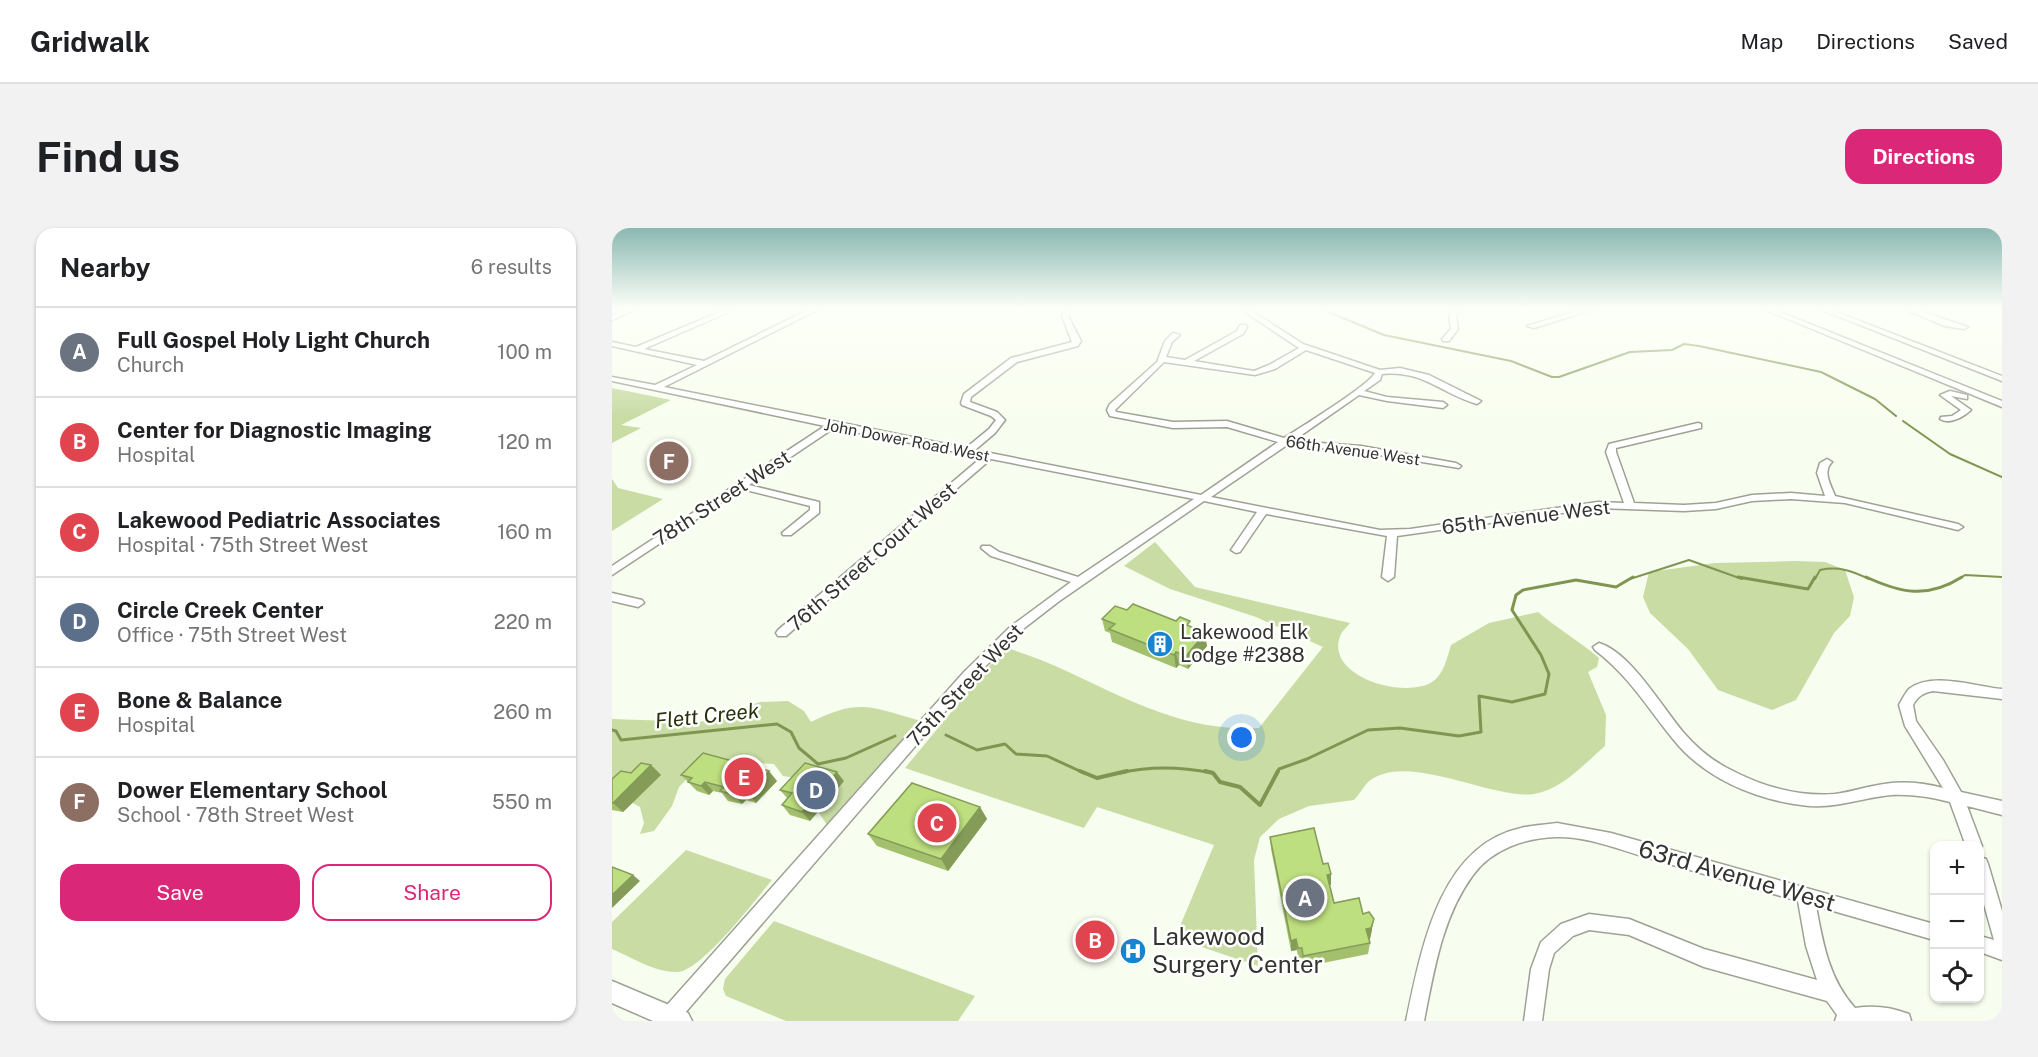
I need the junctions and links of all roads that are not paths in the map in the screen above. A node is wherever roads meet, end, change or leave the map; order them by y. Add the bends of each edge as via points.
1 (617, 345) edge
2 (647, 345) edge
3 (743, 345) edge
4 (1071, 345) edge
5 (1167, 345) edge
6 (1218, 345) edge
7 (1298, 345) edge
8 (1856, 345) edge
9 (1916, 345) edge
10 (1306, 347) junction
11 (637, 349) junction
12 (1163, 359) junction
13 (1186, 363) junction
14 (705, 364) junction
15 (2002, 371) edge
16 (1379, 372) junction
17 (1991, 374) junction
18 (612, 379) edge
19 (2002, 379) edge
20 (656, 388) junction
21 (1358, 392) junction
22 (1477, 400) dead end
23 (2002, 404) edge
24 (1443, 405) dead end
25 (2002, 411) edge
26 (1944, 419) dead end
27 (833, 425) junction
28 (1698, 426) dead end
29 (1285, 442) junction
30 (967, 452) junction
31 (989, 456) junction
32 (1827, 462) dead end
33 (1456, 466) dead end
34 (740, 486) junction
35 (1831, 498) junction
36 (1202, 499) junction
37 (1629, 505) junction
38 (1263, 511) junction
39 (1958, 527) dead end
40 (787, 534) dead end
41 (1392, 534) junction
42 (986, 548) dead end
43 (1236, 550) dead end
44 (612, 571) edge
45 (1388, 577) dead end
46 (1079, 580) junction
47 (612, 597) edge
48 (638, 603) dead end
49 (782, 633) dead end
50 (1599, 647) dead end
51 (2002, 694) edge
52 (1956, 797) junction
53 (2002, 808) edge
54 (1972, 841) edge
55 (1984, 878) edge
56 (1806, 897) junction
57 (1930, 931) edge
58 (2002, 939) edge
59 (1984, 945) edge
60 (2002, 951) edge
61 (612, 992) edge
62 (1831, 993) junction
63 (1847, 1019) edge
64 (672, 1020) edge
65 (1415, 1021) edge
66 (1533, 1021) edge
67 (1902, 1021) edge

1 - 11 street
2 - 11 street
3 - 14 street
4 - 30 street via 1014,360 967,396 965,403 1001,420
5 - 12 street
6 - 13 street
7 - 10 street
8 - 23 street
9 - 17 street
10 - 13 street via 1257,373
10 - 16 street
11 - 14 street
12 - 13 street
12 - 29 street, 66th Avenue West via 1111,411 1173,425 1235,425
14 - 20 street
15 - 17 street
16 - 21 street, 75th Street West
16 - 22 street via 1412,373
17 - 19 street
18 - 20 street, John Dower Road West
20 - 27 street, John Dower Road West
21 - 24 street
21 - 29 street, 75th Street West
25 - 26 street via 1950,393 1944,395 1967,410
27 - 30 street, John Dower Road West
27 - 34 street, 78th Street West
28 - 37 street via 1612,446
29 - 33 street, 66th Avenue West via 1372,451
29 - 36 street, 75th Street West
30 - 31 street, John Dower Road West
31 - 36 street, John Dower Road West
31 - 49 street, 76th Street Court West
32 - 35 street via 1822,473
34 - 40 street via 810,502 816,507
34 - 44 street, 78th Street West
35 - 37 street, 65th Avenue West via 1766,497 1684,508
35 - 39 street, 65th Avenue West
36 - 38 street, 65th Avenue West
36 - 46 street, 75th Street West
37 - 41 street, 65th Avenue West via 1570,508
38 - 41 street, 65th Avenue West
38 - 43 street
41 - 45 street
42 - 46 street
46 - 64 street, 75th Street West via 1022,623 983,660
47 - 48 street
50 - 52 street via 1635,677 1695,754 1745,783 1809,800 1895,789
51 - 52 street via 1935,685 1922,687 1907,700 1910,722
52 - 53 street
52 - 54 street
55 - 58 street
56 - 57 street, 63rd Avenue West
56 - 62 street via 1817,958
56 - 65 street, 63rd Avenue West via 1611,840 1558,830 1538,831 1498,845 1469,867 1455,884 1433,940
59 - 60 street
61 - 64 main road
62 - 63 street
62 - 66 street via 1704,958 1634,929 1589,922 1567,930 1544,953
63 - 67 street via 1878,1015

